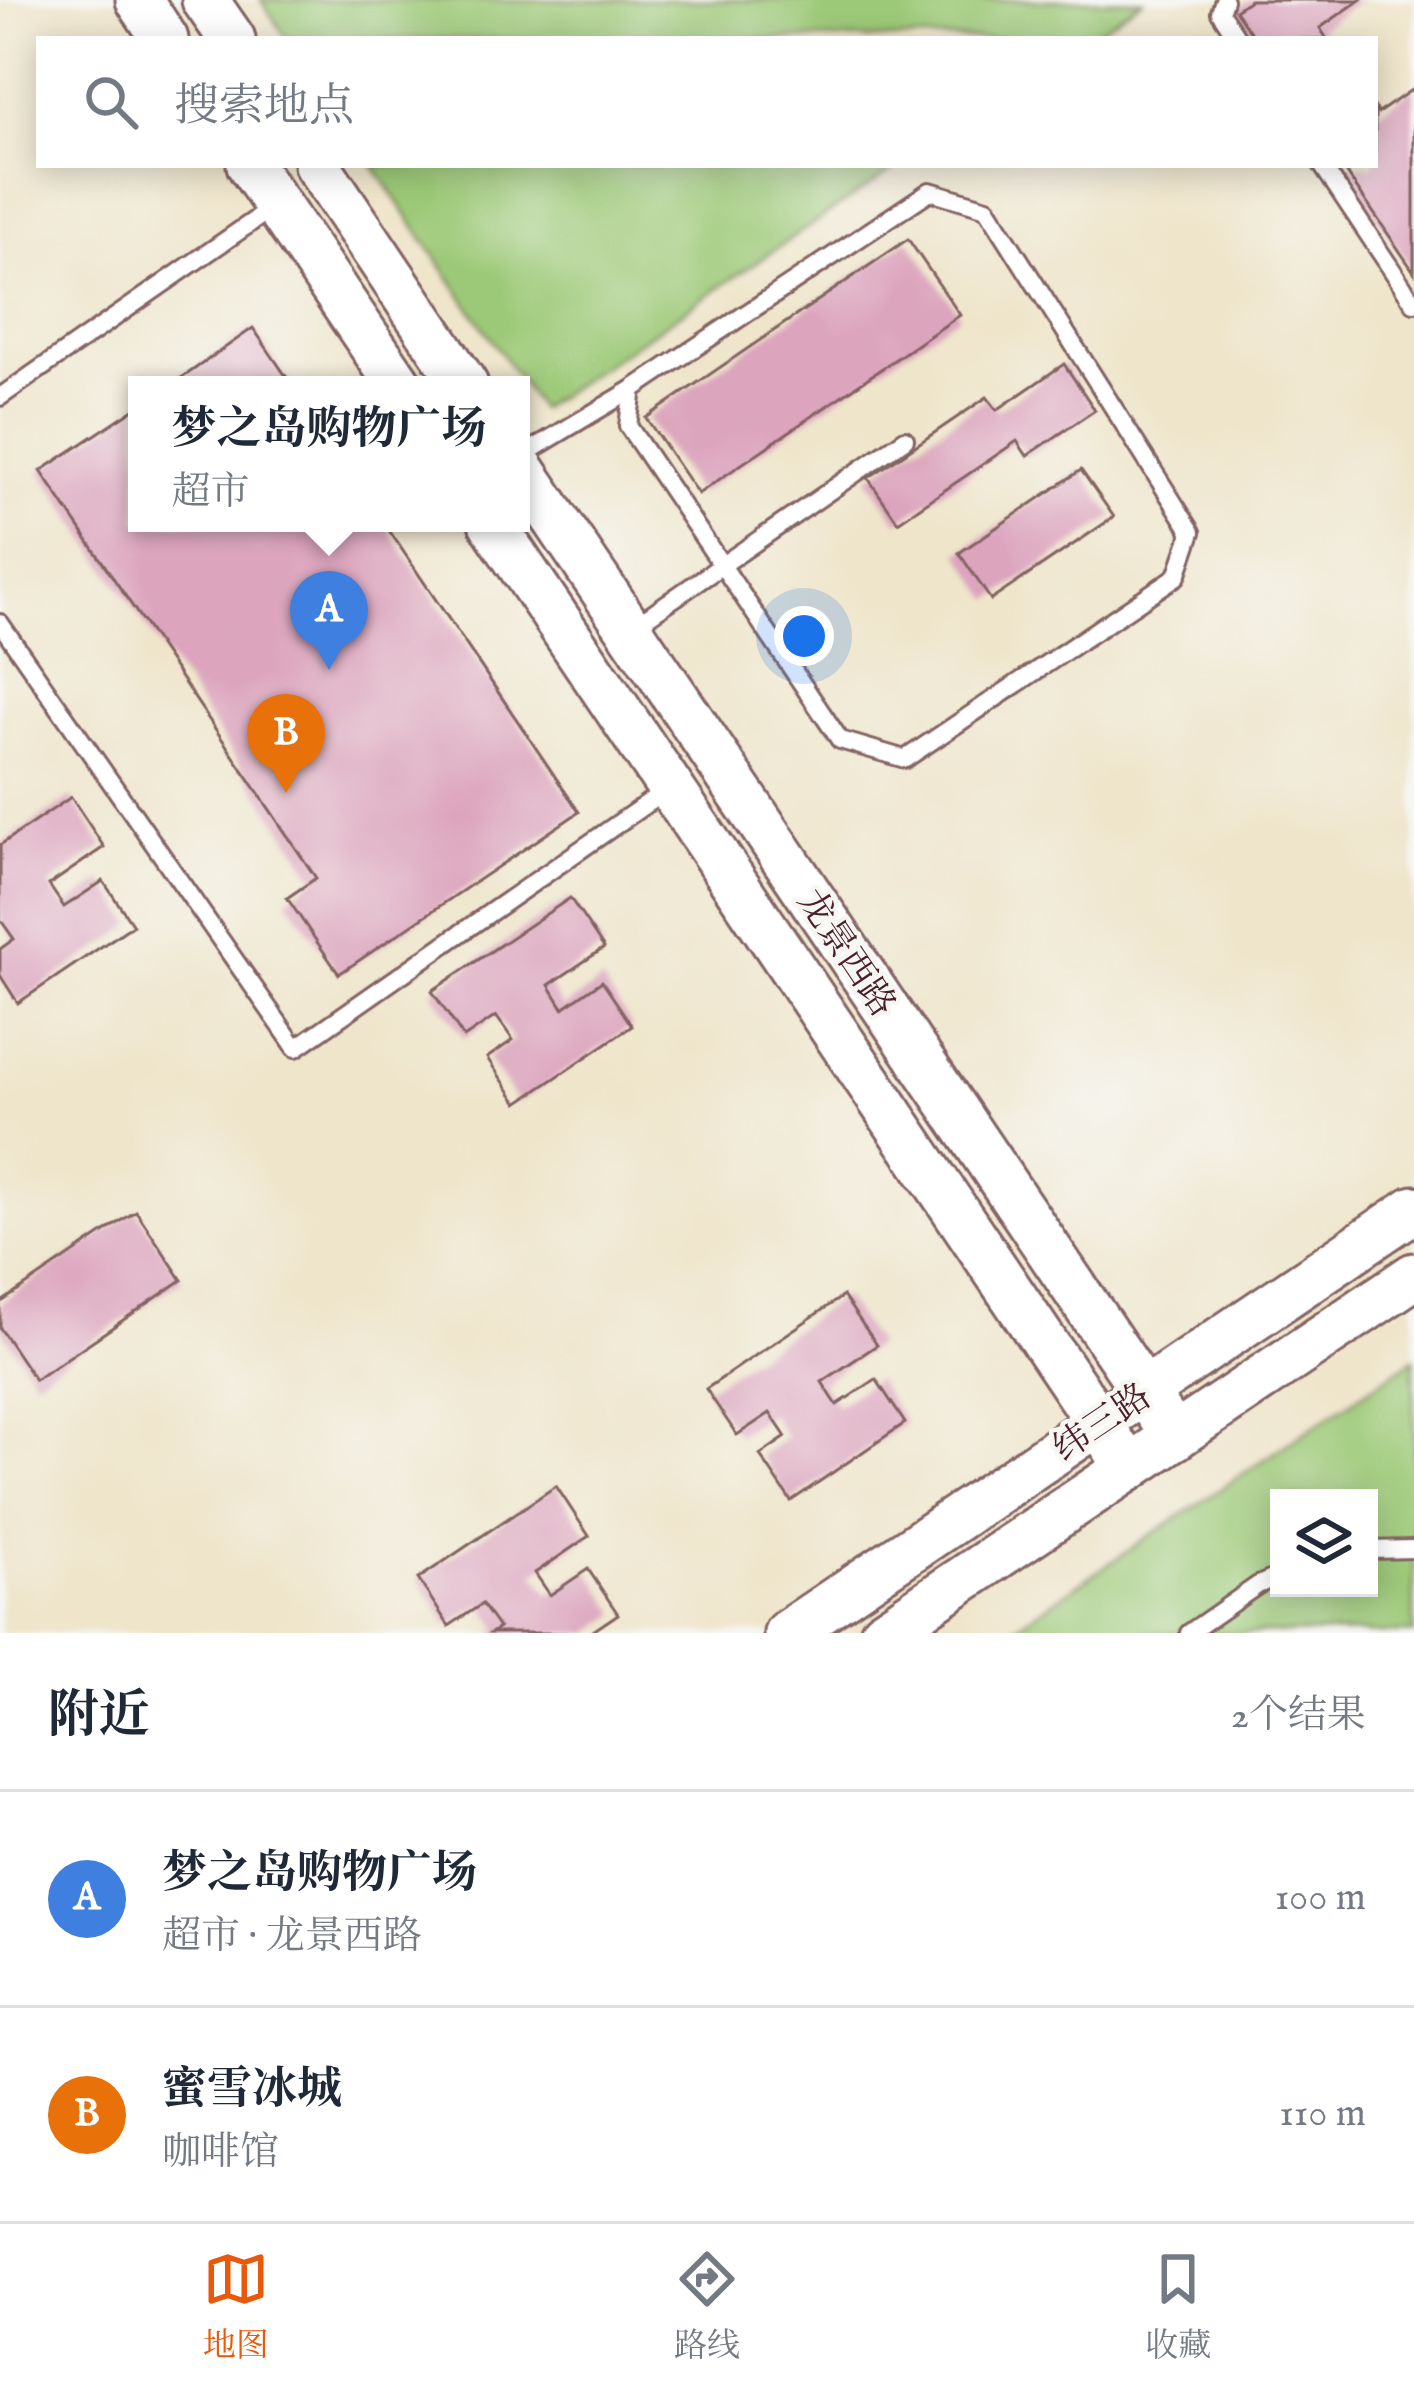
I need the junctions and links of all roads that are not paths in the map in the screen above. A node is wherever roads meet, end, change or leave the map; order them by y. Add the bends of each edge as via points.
1 (139, 0) edge
2 (206, 0) edge
3 (1224, 0) edge
4 (164, 36) edge
5 (230, 36) edge
6 (1236, 36) edge
7 (252, 168) edge
8 (319, 168) edge
9 (1324, 168) edge
10 (277, 205) junction
11 (1414, 303) edge
12 (393, 376) edge
13 (459, 376) edge
14 (633, 389) junction
15 (0, 397) edge
16 (905, 439) dead end
17 (530, 451) edge
18 (530, 480) edge
19 (498, 532) edge
20 (721, 566) junction
21 (0, 623) edge
22 (630, 628) junction
23 (670, 788) junction
24 (1414, 1209) edge
25 (1414, 1276) edge
26 (1145, 1391) junction
27 (1098, 1423) junction
28 (1175, 1437) junction
29 (1129, 1468) junction
30 (1414, 1549) edge
31 (1378, 1550) edge
32 (1270, 1580) edge
33 (788, 1633) edge
34 (883, 1633) edge
35 (1189, 1633) edge

1 - 4 main road
2 - 5 main road
3 - 6 lane via 1220,12
7 - 10 main road
8 - 13 main road
9 - 11 lane
10 - 12 main road
10 - 15 lane
14 - 17 lane
14 - 20 lane via 628,426
14 - 20 lane via 930,191 986,208 1192,532 1177,576 904,759 840,740
16 - 20 lane
18 - 22 main road, 龙景西路
19 - 23 main road, 龙景西路
20 - 22 lane
21 - 23 lane via 296,1048
22 - 26 main road, 龙景西路
23 - 27 main road, 龙景西路
24 - 26 main road, 纬三路
25 - 28 main road, 纬三路
26 - 27 main road, 纬三路
26 - 28 main road, 龙景西路
27 - 29 main road, 龙景西路
27 - 33 main road, 纬三路
28 - 29 main road, 纬三路
29 - 34 main road, 纬三路
30 - 31 lane
32 - 35 lane

